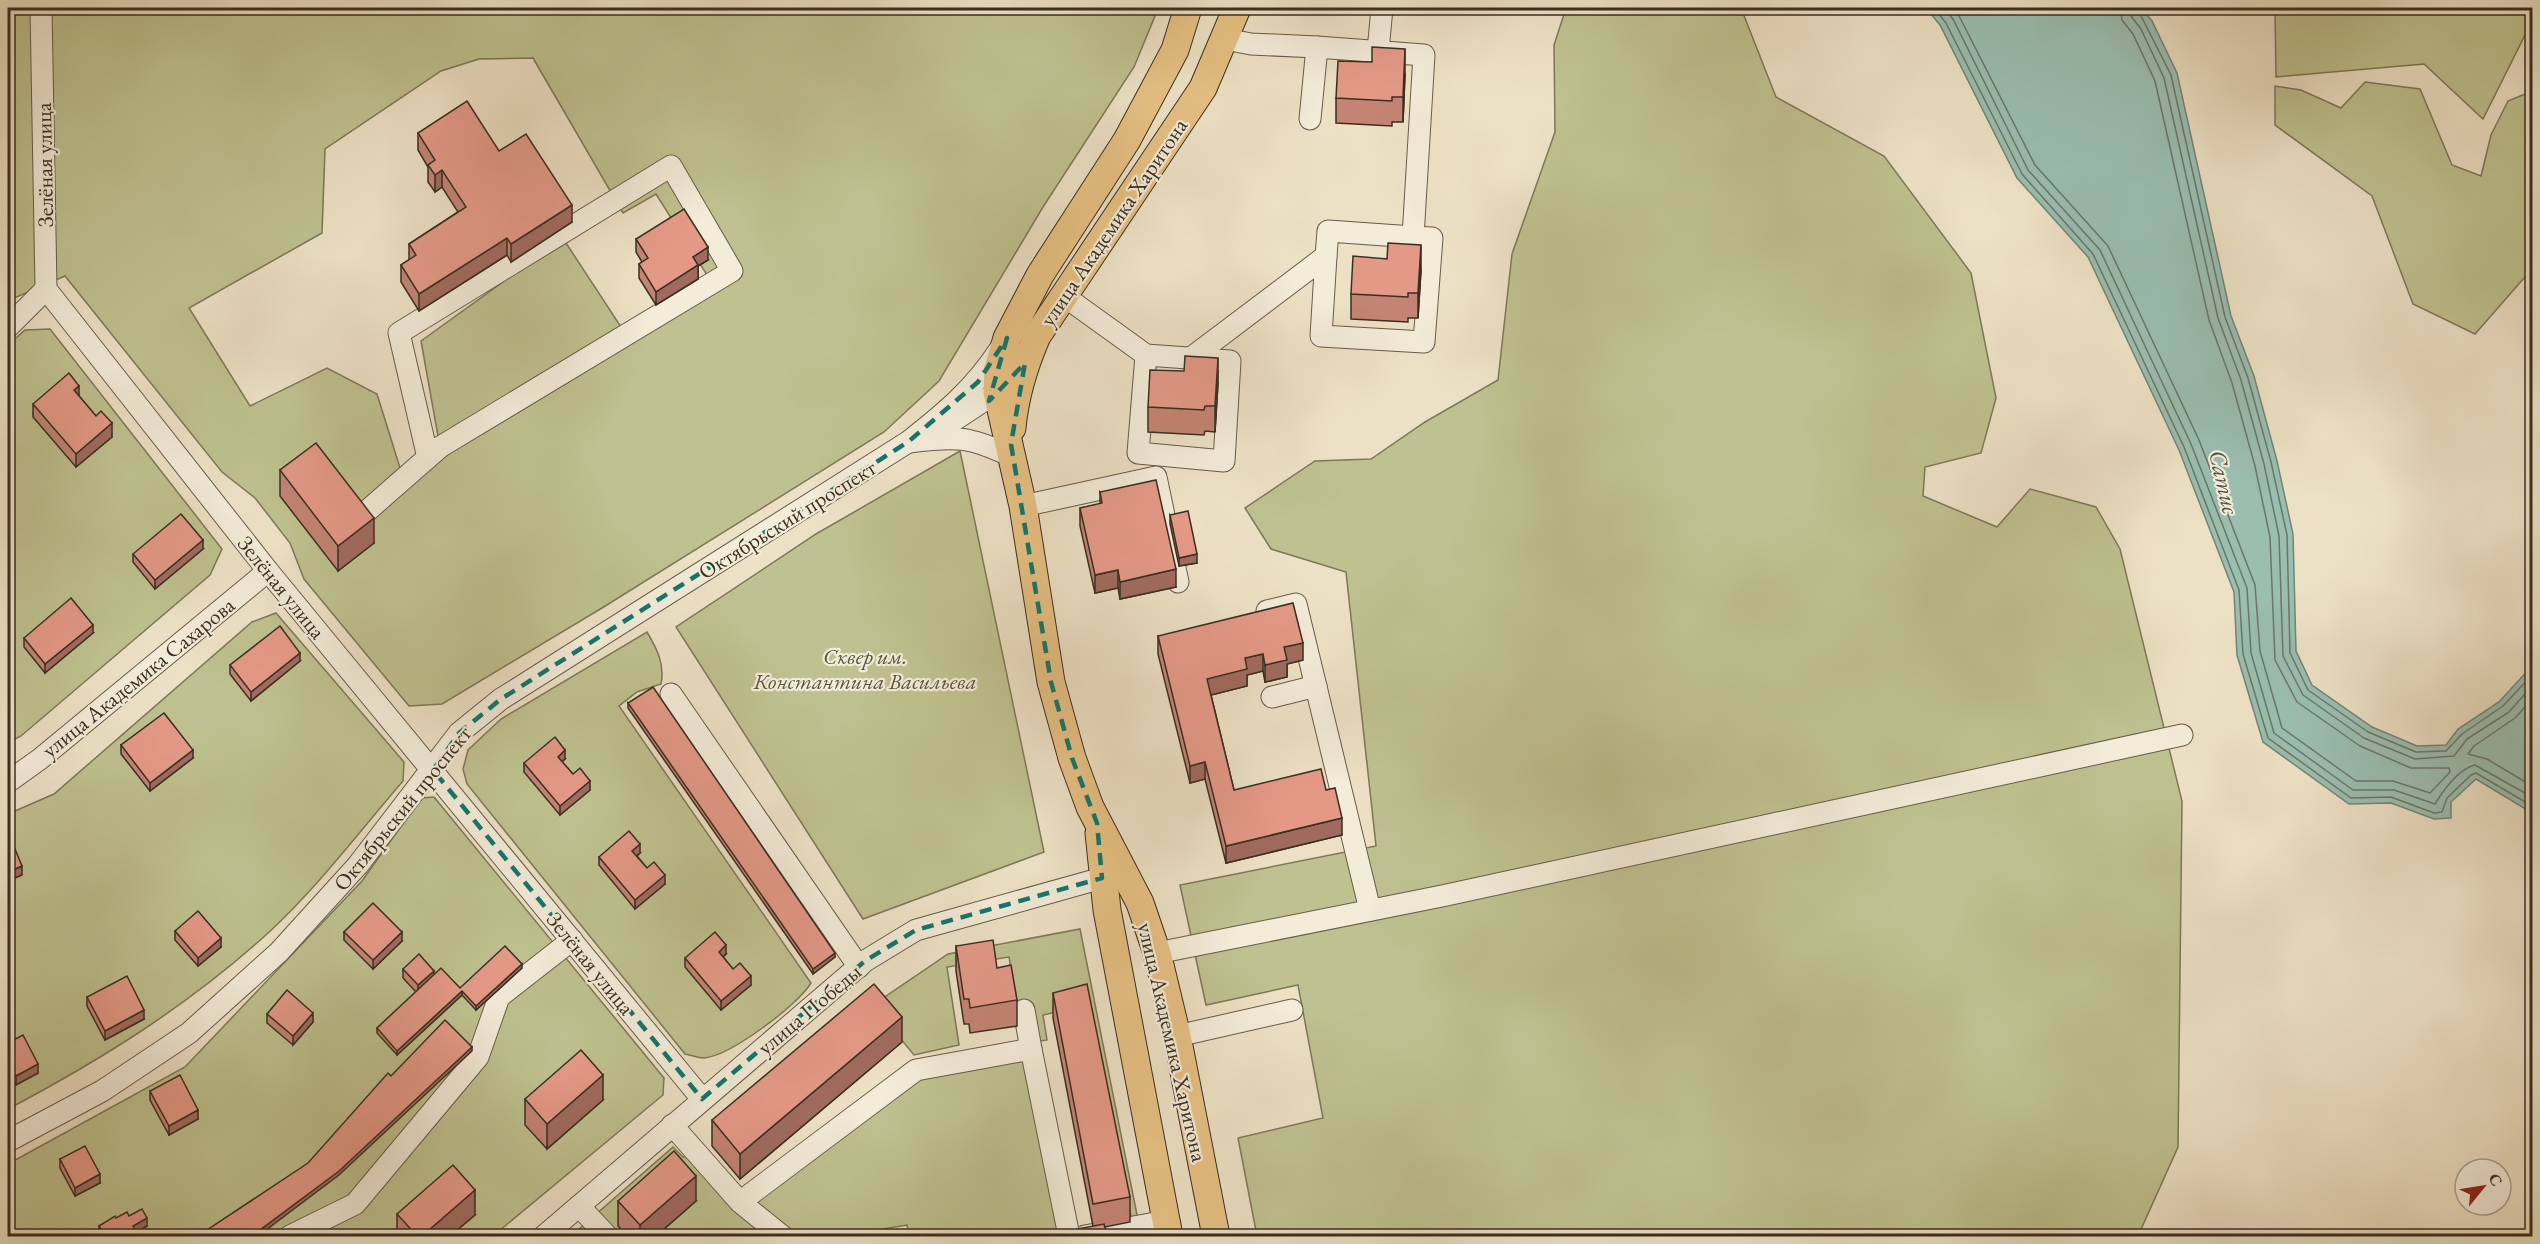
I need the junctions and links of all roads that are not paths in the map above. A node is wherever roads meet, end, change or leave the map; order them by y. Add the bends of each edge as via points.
1 (41, 8) edge
2 (1188, 8) edge
3 (1237, 8) edge
4 (1382, 8) edge
5 (1225, 39) junction
6 (1317, 47) junction
7 (1378, 51) junction
8 (1310, 119) dead end
9 (1413, 237) junction
10 (1326, 256) junction
11 (46, 289) junction
12 (1064, 296) junction
13 (8, 327) edge
14 (1007, 338) junction
15 (1146, 355) junction
16 (1191, 358) junction
17 (1025, 363) junction
18 (998, 392) junction
19 (908, 442) junction
20 (1012, 450) junction
21 (428, 458) junction
22 (1023, 506) junction
23 (367, 511) edge
24 (268, 571) junction
25 (1178, 582) dead end
26 (1242, 617) edge
27 (1316, 687) junction
28 (672, 694) dead end
29 (1272, 697) dead end
30 (2182, 735) dead end
31 (433, 770) junction
32 (8, 782) edge
33 (1113, 874) junction
34 (1370, 910) junction
35 (572, 940) junction
36 (1158, 954) junction
37 (859, 967) junction
38 (1024, 1010) dead end
39 (1292, 1010) dead end
40 (1177, 1036) junction
41 (1031, 1049) junction
42 (702, 1099) junction
43 (672, 1125) junction
44 (8, 1141) edge
45 (740, 1202) junction
46 (579, 1206) junction
47 (1167, 1229) edge
48 (290, 1236) edge
49 (544, 1236) edge
50 (607, 1236) edge
51 (782, 1236) edge
52 (1069, 1236) edge
53 (1084, 1236) edge
54 (1216, 1236) edge

1 - 11 street, Зелёная улица
2 - 14 main road, улица Академика Харитона via 1175,50 1127,140 1040,275
3 - 5 main road, улица Академика Харитона
4 - 7 street
5 - 6 street
5 - 12 main road, улица Академика Харитона via 1203,88
6 - 7 street
6 - 8 street
7 - 9 street via 1424,55
9 - 10 street via 1328,231
9 - 10 street via 1432,238 1424,342 1321,336
10 - 16 street
11 - 13 street
11 - 24 street, Зелёная улица
12 - 15 street
12 - 17 main road, улица Академика Харитона via 1037,336
14 - 18 main road, улица Академика Харитона via 998,369
14 - 19 street, Октябрьский проспект via 978,382
15 - 16 street
15 - 16 street via 1138,453 1224,460 1230,360
17 - 18 street, Октябрьский проспект
17 - 20 main road, улица Академика Харитона via 1015,400
18 - 19 street, Октябрьский проспект via 934,433
18 - 20 main road, улица Академика Харитона
19 - 20 street, Октябрьский проспект via 969,438
19 - 31 street, Октябрьский проспект via 501,699 459,733
20 - 22 main road, улица Академика Харитона
21 - 21 street via 440,447 732,271 671,166 399,333
21 - 23 street
22 - 25 street via 1156,477
22 - 33 main road, улица Академика Харитона via 1051,682 1072,758
24 - 31 street, Зелёная улица
24 - 32 street, улица Академика Сахарова
26 - 27 street via 1296,604
27 - 29 street
27 - 34 street
28 - 37 street
30 - 34 street
31 - 35 street, Зелёная улица
31 - 44 street, Октябрьский проспект via 358,865 279,952 189,1033 102,1091
33 - 36 main road, улица Академика Харитона via 1149,927
33 - 37 street, улица Победы via 916,930
33 - 47 main road, улица Академика Харитона
34 - 36 street
35 - 42 street, Зелёная улица
35 - 48 street via 499,997 478,1057 355,1204
36 - 40 main road, улица Академика Харитона
37 - 42 street, улица Победы
38 - 41 street
39 - 40 street
40 - 54 main road, улица Академика Харитона
41 - 45 street via 916,1070
41 - 52 street
42 - 43 street, улица Победы
43 - 45 street
43 - 46 street, улица Победы
45 - 51 street
46 - 49 street, улица Победы
46 - 50 street
47 - 53 street

